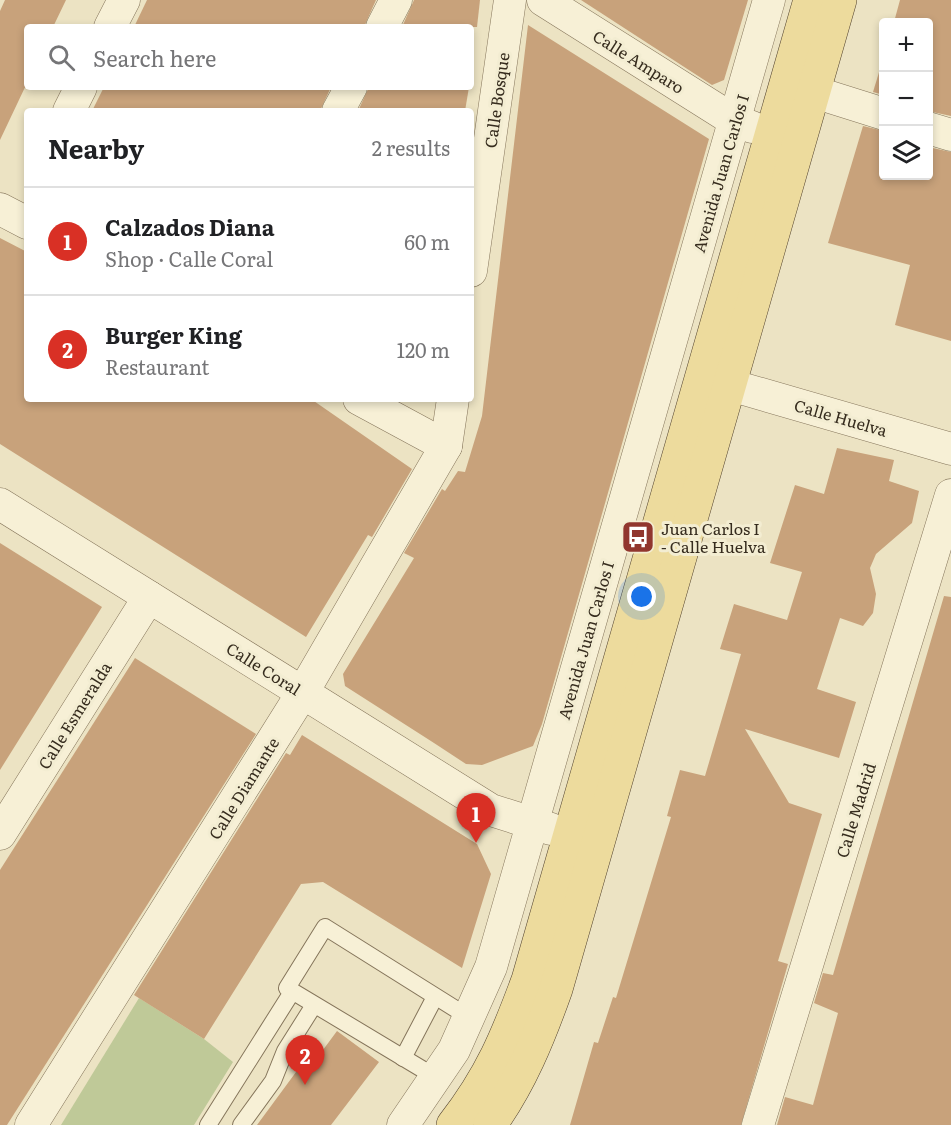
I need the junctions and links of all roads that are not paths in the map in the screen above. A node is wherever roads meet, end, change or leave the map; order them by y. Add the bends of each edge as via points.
1 (124, 0) edge
2 (396, 0) edge
3 (510, 0) edge
4 (543, 0) edge
5 (769, 0) edge
6 (810, 0) edge
7 (840, 0) edge
8 (112, 24) edge
9 (384, 24) edge
10 (80, 90) edge
11 (349, 90) edge
12 (814, 92) junction
13 (70, 108) edge
14 (340, 108) edge
15 (879, 112) edge
16 (735, 121) junction
17 (933, 130) edge
18 (771, 134) junction
19 (951, 135) edge
20 (474, 250) edge
21 (716, 381) junction
22 (364, 402) edge
23 (453, 402) edge
24 (446, 446) junction
25 (951, 449) edge
26 (951, 495) edge
27 (0, 504) edge
28 (940, 573) edge
29 (149, 597) junction
30 (303, 692) junction
31 (591, 762) junction
32 (543, 785) junction
33 (532, 823) junction
34 (0, 834) edge
35 (584, 839) junction
36 (521, 862) junction
37 (549, 910) junction
38 (292, 992) junction
39 (435, 997) junction
40 (314, 1005) junction
41 (470, 1018) junction
42 (403, 1058) junction
43 (437, 1078) junction
44 (492, 1116) edge
45 (31, 1125) edge
46 (208, 1125) edge
47 (241, 1125) edge
48 (403, 1125) edge
49 (453, 1125) edge
50 (758, 1125) edge

1 - 8 street
2 - 9 street
3 - 20 street, Calle Bosque
4 - 16 street, Calle Amparo
5 - 16 street, Avenida Juan Carlos I
6 - 18 main road
7 - 12 main road
10 - 13 street
11 - 14 street
12 - 15 street
12 - 21 main road
16 - 18 street, Calle Amparo
16 - 32 street, Avenida Juan Carlos I
17 - 19 street
18 - 21 main road
21 - 25 street, Calle Huelva
21 - 31 main road
21 - 35 main road
22 - 24 street
23 - 24 street
24 - 30 street, Calle Diamante
26 - 28 street, Calle Madrid
27 - 29 street, Calle Coral
28 - 50 street, Calle Madrid
29 - 30 street, Calle Coral
29 - 34 street, Calle Esmeralda
30 - 33 street, Calle Coral via 491,810
30 - 45 street, Calle Diamante
31 - 32 street
31 - 35 main road
32 - 33 street, Avenida Juan Carlos I
33 - 35 street, Calle Coral
33 - 36 street, Avenida Juan Carlos I
35 - 37 main road
35 - 44 main road via 559,979 538,1040
36 - 37 street
36 - 41 street, Avenida Juan Carlos I via 490,967
37 - 44 main road via 510,1028 489,1075
38 - 39 lane via 287,988 325,927
38 - 40 lane
38 - 46 lane
39 - 41 lane
39 - 42 lane
40 - 42 lane
40 - 47 lane via 285,1051 273,1081
41 - 43 street, Avenida Juan Carlos I
42 - 43 lane
43 - 44 street
43 - 48 street, Avenida Juan Carlos I
44 - 49 main road

